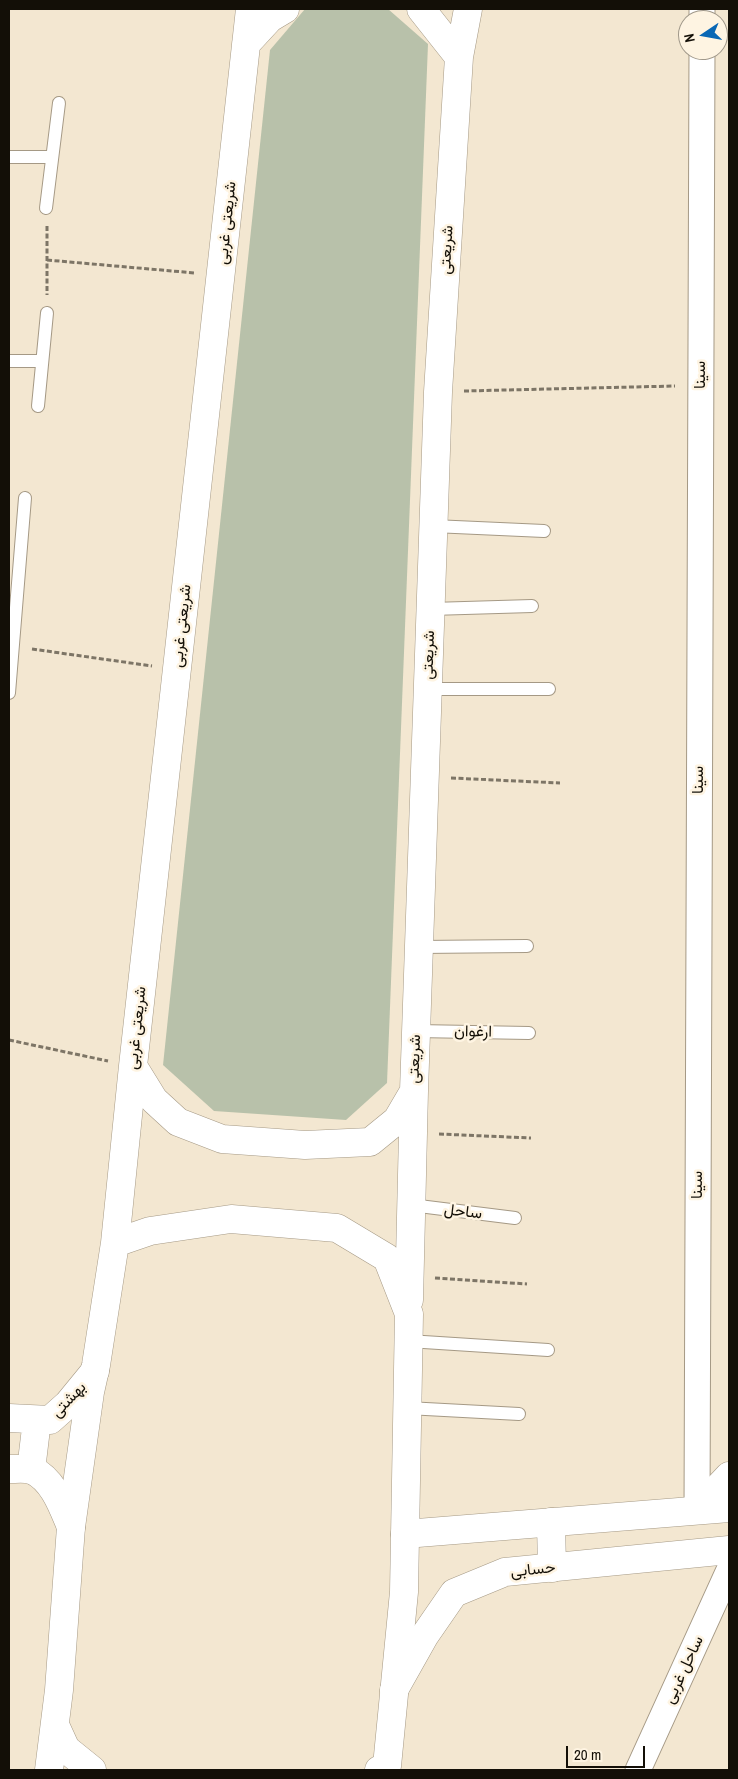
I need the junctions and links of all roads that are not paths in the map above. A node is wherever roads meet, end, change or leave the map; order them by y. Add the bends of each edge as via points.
1 (250, 9) edge
2 (285, 9) edge
3 (421, 9) edge
4 (468, 9) edge
5 (246, 44) junction
6 (458, 57) junction
7 (702, 60) edge
8 (59, 103) dead end
9 (9, 156) edge
10 (52, 157) junction
11 (46, 208) road end
12 (47, 313) road end
13 (9, 361) edge
14 (42, 361) junction
15 (38, 406) dead end
16 (25, 498) dead end
17 (434, 526) junction
18 (544, 531) dead end
19 (14, 556) edge
20 (532, 606) dead end
21 (431, 609) junction
22 (428, 689) junction
23 (549, 689) dead end
24 (9, 693) edge
25 (527, 946) dead end
26 (419, 947) junction
27 (416, 1031) junction
28 (529, 1033) dead end
29 (133, 1066) junction
30 (414, 1090) junction
31 (411, 1205) junction
32 (515, 1218) dead end
33 (115, 1243) junction
34 (409, 1314) junction
35 (408, 1342) junction
36 (548, 1350) dead end
37 (95, 1371) junction
38 (407, 1408) junction
39 (519, 1414) dead end
40 (9, 1418) edge
41 (37, 1420) junction
42 (20, 1470) edge
43 (729, 1476) edge
44 (729, 1508) edge
45 (697, 1510) junction
46 (551, 1522) junction
47 (71, 1528) junction
48 (405, 1534) junction
49 (729, 1550) edge
50 (552, 1568) junction
51 (729, 1570) edge
52 (394, 1690) junction
53 (55, 1725) junction
54 (385, 1769) edge
55 (49, 1770) edge
56 (92, 1770) edge
57 (638, 1770) edge

1 - 5 main road, شریعتی غربی
2 - 5 main road via 270,18
3 - 6 main road
4 - 6 main road, شریعتی
5 - 29 main road, شریعتی غربی
6 - 17 main road, شریعتی via 438,392
7 - 45 street, سینا
8 - 10 lane
9 - 10 lane
10 - 11 lane
12 - 14 lane
13 - 14 lane
14 - 15 lane
16 - 19 lane
17 - 18 lane
17 - 21 main road, شریعتی
19 - 24 lane
20 - 21 lane
21 - 22 main road, شریعتی
22 - 23 lane
22 - 26 main road, شریعتی
25 - 26 lane
26 - 27 main road, شریعتی
27 - 28 lane, ارغوان
27 - 30 main road, شریعتی
29 - 30 main road via 154,1100 178,1122 231,1139 304,1145 370,1142 397,1120
29 - 33 main road, شریعتی غربی
30 - 31 main road, شریعتی
31 - 32 lane, ساحل
31 - 34 main road, شریعتی
33 - 34 main road via 150,1231 231,1220 338,1228 387,1258
33 - 37 main road, شریعتی غربی
34 - 35 main road, شریعتی
35 - 36 lane
35 - 38 main road, شریعتی
37 - 41 main road, بهشتی via 50,1420
37 - 47 main road, شریعتی غربی
38 - 39 lane
38 - 48 main road, شریعتی
40 - 41 main road, بهشتی
41 - 42 main road
42 - 47 main road via 46,1480
43 - 45 main road
44 - 45 main road
45 - 46 main road
46 - 48 main road
46 - 50 main road
47 - 53 main road, شریعتی غربی
48 - 52 main road, شریعتی via 404,1592
49 - 50 main road, حسابی
50 - 52 main road, حسابی via 505,1572 454,1593 425,1635
51 - 57 street, ساحل غربی
52 - 54 main road, شریعتی
53 - 55 main road
53 - 56 main road via 66,1749

